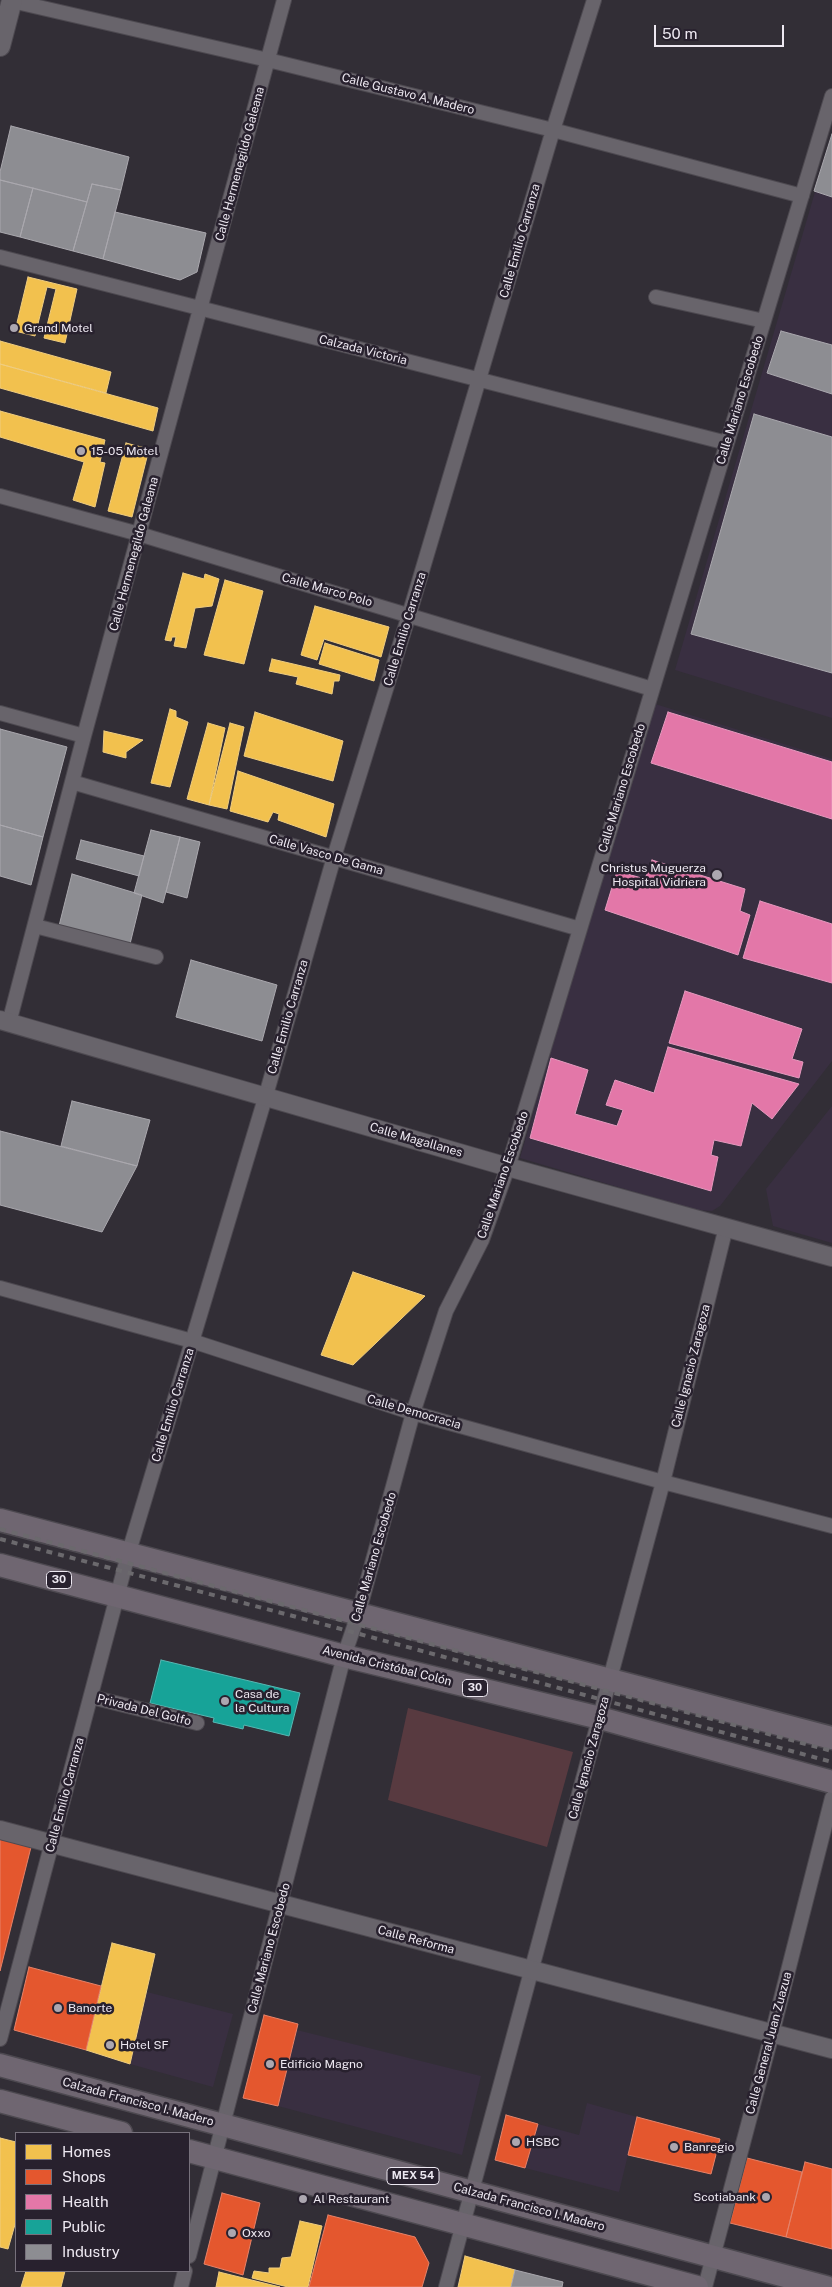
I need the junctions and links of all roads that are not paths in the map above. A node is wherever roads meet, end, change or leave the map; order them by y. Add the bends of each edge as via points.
1 (12, 0) edge
2 (284, 0) edge
3 (594, 0) edge
4 (0, 46) edge
5 (268, 60) junction
6 (832, 96) edge
7 (553, 130) junction
8 (802, 196) junction
9 (0, 257) edge
10 (656, 298) dead end
11 (201, 308) junction
12 (764, 321) junction
13 (480, 379) junction
14 (727, 443) junction
15 (0, 496) edge
16 (139, 534) junction
17 (409, 614) junction
18 (652, 689) junction
19 (0, 713) edge
20 (84, 736) junction
21 (72, 782) junction
22 (334, 857) junction
23 (35, 926) junction
24 (580, 929) junction
25 (156, 957) dead end
26 (4, 1021) edge
27 (266, 1095) junction
28 (508, 1167) junction
29 (726, 1227) junction
30 (832, 1257) edge
31 (0, 1288) edge
32 (192, 1341) junction
33 (413, 1413) junction
34 (663, 1482) junction
35 (0, 1520) edge
36 (832, 1526) edge
37 (128, 1554) junction
38 (0, 1565) edge
39 (118, 1596) junction
40 (358, 1615) junction
41 (344, 1656) junction
42 (609, 1681) junction
43 (91, 1697) junction
44 (600, 1718) junction
45 (198, 1723) dead end
46 (832, 1738) edge
47 (832, 1782) edge
48 (832, 1798) edge
49 (0, 1830) edge
50 (52, 1844) junction
51 (280, 1904) junction
52 (532, 1970) junction
53 (772, 2034) junction
54 (0, 2039) edge
55 (832, 2049) edge
56 (0, 2065) edge
57 (0, 2101) edge
58 (223, 2125) junction
59 (118, 2132) edge
60 (190, 2151) edge
61 (214, 2158) junction
62 (472, 2192) junction
63 (463, 2225) junction
64 (190, 2252) edge
65 (712, 2257) junction
66 (185, 2272) edge
67 (181, 2287) edge
68 (446, 2287) edge
69 (696, 2287) edge
70 (705, 2287) edge
71 (826, 2287) edge

1 - 4 main road
1 - 5 street, Calle Gustavo A. Madero
2 - 5 street, Calle Hermenegildo Galeana
3 - 7 street, Calle Emilio Carranza
5 - 7 street, Calle Gustavo A. Madero
5 - 11 street, Calle Hermenegildo Galeana
6 - 8 street, Calle Mariano Escobedo
7 - 8 street, Calle Gustavo A. Madero
7 - 13 street, Calle Emilio Carranza
8 - 12 street, Calle Mariano Escobedo
9 - 11 street, Calzada Victoria
10 - 12 street
11 - 13 street, Calzada Victoria
11 - 16 street, Calle Hermenegildo Galeana
12 - 14 street, Calle Mariano Escobedo
13 - 14 street, Calzada Victoria
13 - 17 street, Calle Emilio Carranza
14 - 18 street, Calle Mariano Escobedo
15 - 16 street, Calle Marco Polo
16 - 17 street, Calle Marco Polo
16 - 20 street, Calle Hermenegildo Galeana
17 - 18 street, Calle Marco Polo
17 - 22 street, Calle Emilio Carranza
18 - 24 street, Calle Mariano Escobedo
19 - 20 street
20 - 21 street, Calle Hermenegildo Galeana
21 - 22 street, Calle Vasco De Gama
21 - 23 street, Calle Hermenegildo Galeana
22 - 24 street, Calle Vasco De Gama
22 - 27 street, Calle Emilio Carranza
23 - 25 street
23 - 26 street, Calle Hermenegildo Galeana
24 - 28 street, Calle Mariano Escobedo
26 - 27 street, Calle Magallanes
27 - 28 street, Calle Magallanes
27 - 32 street, Calle Emilio Carranza
28 - 29 street, Calle Magallanes
28 - 33 street, Calle Mariano Escobedo via 482,1240 446,1312
29 - 30 street, Calle Magallanes
29 - 34 street, Calle Ignacio Zaragoza
31 - 32 street, Calle Democracia
32 - 33 street, Calle Democracia
32 - 37 street, Calle Emilio Carranza
33 - 34 street, Calle Democracia
33 - 40 street, Calle Mariano Escobedo
34 - 36 street, Calle Democracia
34 - 42 street, Calle Ignacio Zaragoza
35 - 37 main road
37 - 39 street, Calle Emilio Carranza
37 - 40 main road
38 - 39 main road, Avenida Cristóbal Colón / 30
39 - 41 main road, Avenida Cristóbal Colón / 30
39 - 43 street, Calle Emilio Carranza
40 - 41 street, Calle Mariano Escobedo
40 - 42 main road
41 - 44 main road, Avenida Cristóbal Colón / 30
41 - 51 street, Calle Mariano Escobedo
42 - 44 street, Calle Ignacio Zaragoza
42 - 46 main road
43 - 45 street, Privada Del Golfo
43 - 50 street, Calle Emilio Carranza
44 - 47 main road, Avenida Cristóbal Colón / 30
44 - 52 street, Calle Ignacio Zaragoza
48 - 53 street, Calle General Juan Zuazua
49 - 50 street, Calle Reforma
50 - 51 street, Calle Reforma
50 - 54 street, Calle Emilio Carranza
51 - 52 street, Calle Reforma
51 - 58 street, Calle Mariano Escobedo
52 - 53 street, Calle Reforma
52 - 62 street, Calle Ignacio Zaragoza
53 - 55 street, Calle Reforma
53 - 65 street, Calle General Juan Zuazua
56 - 58 main road, Calzada Francisco I. Madero / MEX 54
57 - 59 main road
58 - 61 street, Calle Mariano Escobedo
58 - 62 main road, Calzada Francisco I. Madero / MEX 54
60 - 61 main road
61 - 63 main road
61 - 64 street, Calle Mariano Escobedo
62 - 63 street, Calle Ignacio Zaragoza
62 - 65 main road, Calzada Francisco I. Madero / MEX 54
63 - 68 street, Calle Ignacio Zaragoza
63 - 69 main road
65 - 70 street, Calle General Juan Zuazua
65 - 71 main road, Calzada Francisco I. Madero / MEX 54
66 - 67 street

